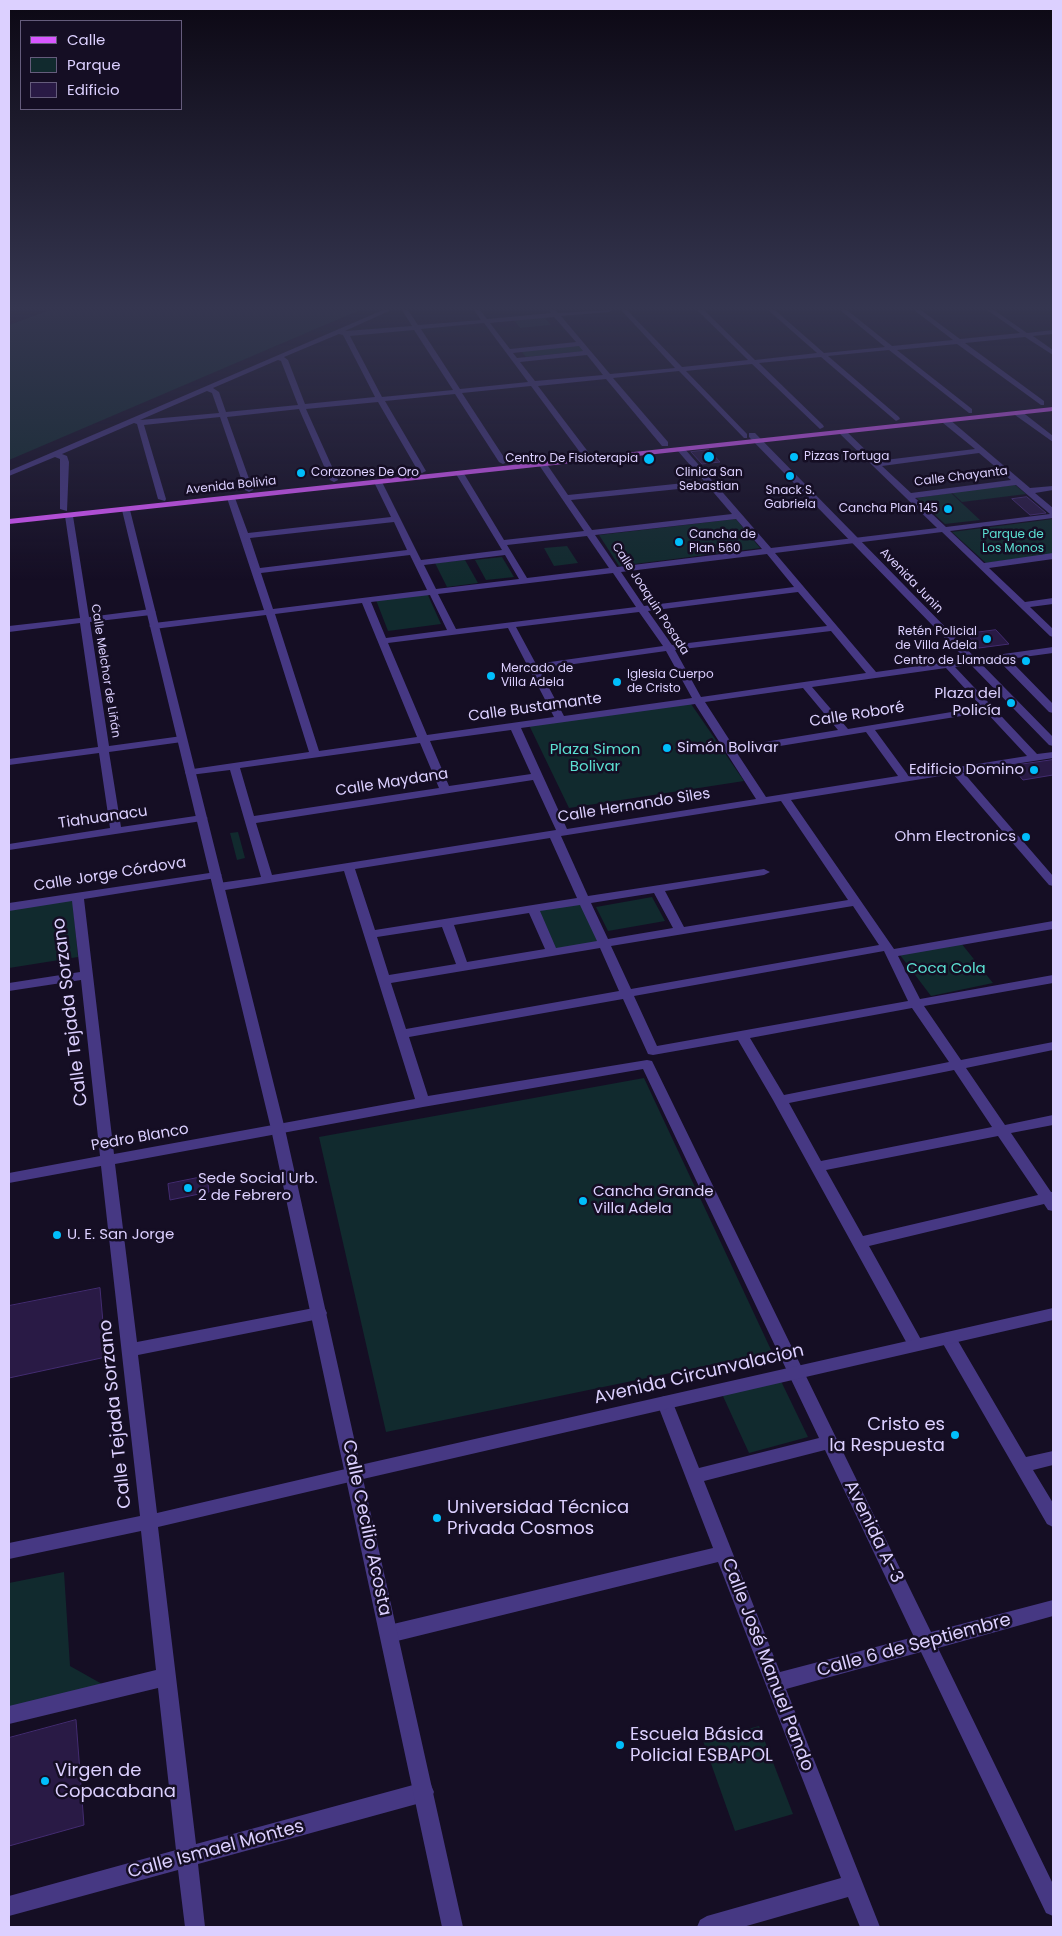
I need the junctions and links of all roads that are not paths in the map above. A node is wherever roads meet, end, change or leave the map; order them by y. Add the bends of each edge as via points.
1 (162, 400) edge
2 (180, 400) edge
3 (218, 400) edge
4 (299, 400) edge
5 (367, 400) edge
6 (381, 400) edge
7 (463, 400) edge
8 (546, 400) edge
9 (628, 400) edge
10 (713, 400) edge
11 (793, 400) edge
12 (874, 400) edge
13 (956, 400) edge
14 (1038, 400) edge
15 (1053, 402) edge
16 (1042, 403) junction
17 (302, 407) junction
18 (1053, 409) edge
19 (969, 411) junction
20 (1018, 413) junction
21 (224, 415) junction
22 (896, 419) junction
23 (137, 421) junction
24 (946, 421) junction
25 (820, 427) junction
26 (842, 432) junction
27 (752, 437) junction
28 (1053, 440) edge
29 (665, 444) junction
30 (681, 450) junction
31 (980, 451) junction
32 (585, 453) junction
33 (55, 454) junction
34 (503, 462) junction
35 (543, 464) junction
36 (876, 464) junction
37 (9, 466) edge
38 (422, 471) junction
39 (9, 474) edge
40 (460, 474) junction
41 (334, 480) junction
42 (378, 482) junction
43 (1017, 482) junction
44 (710, 483) junction
45 (1053, 488) edge
46 (249, 490) junction
47 (1028, 490) junction
48 (909, 496) junction
49 (231, 498) junction
50 (567, 498) junction
51 (162, 499) junction
52 (125, 506) junction
53 (67, 512) junction
54 (1053, 512) edge
55 (9, 515) edge
56 (739, 516) junction
57 (1053, 516) edge
58 (396, 519) junction
59 (9, 522) edge
60 (944, 529) junction
61 (591, 534) junction
62 (245, 536) junction
63 (854, 540) junction
64 (502, 543) junction
65 (769, 551) junction
66 (413, 552) junction
67 (508, 552) junction
68 (1053, 556) edge
69 (418, 563) junction
70 (982, 566) junction
71 (616, 570) junction
72 (256, 571) junction
73 (525, 581) junction
74 (800, 589) junction
75 (433, 592) junction
76 (365, 600) junction
77 (1053, 601) edge
78 (1023, 605) junction
79 (643, 609) junction
80 (151, 612) junction
81 (269, 612) junction
82 (85, 620) junction
83 (154, 626) junction
84 (511, 626) junction
85 (833, 628) junction
86 (9, 629) edge
87 (453, 633) junction
88 (1053, 634) edge
89 (383, 641) junction
90 (669, 648) junction
91 (1053, 650) edge
92 (1001, 657) junction
93 (972, 661) junction
94 (948, 665) junction
95 (532, 667) junction
96 (873, 675) junction
97 (805, 685) junction
98 (698, 700) junction
99 (1049, 701) edge
100 (987, 709) junction
101 (1053, 710) edge
102 (561, 720) junction
103 (515, 726) junction
104 (868, 728) junction
105 (844, 732) junction
106 (182, 739) junction
107 (424, 739) junction
108 (1053, 743) edge
109 (104, 749) junction
110 (731, 751) junction
111 (315, 755) junction
112 (1053, 755) edge
113 (1035, 758) junction
114 (9, 762) edge
115 (234, 766) junction
116 (956, 771) junction
117 (190, 772) junction
118 (537, 776) junction
119 (906, 779) junction
120 (445, 790) junction
121 (784, 798) junction
122 (763, 801) junction
123 (202, 818) junction
124 (251, 820) junction
125 (116, 831) junction
126 (558, 833) junction
127 (9, 847) edge
128 (348, 866) junction
129 (764, 872) dead end
130 (267, 879) junction
131 (217, 881) junction
132 (1053, 883) edge
133 (658, 889) junction
134 (78, 897) junction
135 (584, 901) junction
136 (856, 902) junction
137 (9, 907) edge
138 (533, 909) junction
139 (447, 923) junction
140 (1053, 924) edge
141 (680, 930) junction
142 (369, 936) junction
143 (604, 943) junction
144 (889, 950) junction
145 (552, 952) junction
146 (463, 967) junction
147 (88, 974) junction
148 (1053, 979) edge
149 (383, 980) junction
150 (9, 987) edge
151 (629, 993) junction
152 (916, 1004) junction
153 (402, 1034) junction
154 (741, 1034) junction
155 (1053, 1046) edge
156 (650, 1057) junction
157 (958, 1065) junction
158 (780, 1100) junction
159 (424, 1102) junction
160 (1053, 1120) edge
161 (278, 1129) junction
162 (1002, 1130) junction
163 (108, 1160) junction
164 (817, 1168) junction
165 (9, 1178) edge
166 (1052, 1200) edge
167 (859, 1243) junction
168 (319, 1313) junction
169 (1053, 1314) edge
170 (948, 1338) junction
171 (916, 1346) junction
172 (129, 1350) junction
173 (796, 1373) junction
174 (664, 1403) junction
175 (830, 1442) junction
176 (1053, 1458) edge
177 (1022, 1465) junction
178 (354, 1474) junction
179 (694, 1477) junction
180 (1053, 1519) edge
181 (149, 1522) junction
182 (9, 1551) edge
183 (723, 1553) junction
184 (1053, 1608) edge
185 (389, 1634) junction
186 (926, 1642) junction
187 (166, 1677) junction
188 (774, 1683) junction
189 (9, 1715) edge
190 (424, 1792) junction
191 (187, 1858) junction
192 (853, 1885) junction
193 (9, 1906) edge
194 (1053, 1906) edge
195 (195, 1927) edge
196 (453, 1927) edge
197 (707, 1927) edge
198 (870, 1927) edge

1 - 37 street
2 - 23 street
3 - 21 street
4 - 17 street
5 - 17 street
6 - 38 street
7 - 34 street
8 - 32 street
9 - 29 street
10 - 27 street, Avenida Junin
11 - 25 street
12 - 22 street
13 - 19 street
14 - 16 street
15 - 16 main road, Avenida Bolivia
16 - 19 main road, Avenida Bolivia
17 - 21 street
17 - 41 street
18 - 20 main road, Avenida Bolivia
19 - 22 main road, Avenida Bolivia
20 - 24 main road, Avenida Bolivia
20 - 28 street
21 - 23 street
21 - 46 street
22 - 25 main road, Avenida Bolivia
23 - 33 street
23 - 51 street
24 - 26 main road, Avenida Bolivia
24 - 31 street
25 - 27 main road, Avenida Bolivia
26 - 27 main road, Avenida Bolivia
26 - 36 street
27 - 29 main road, Avenida Bolivia
27 - 30 main road, Avenida Bolivia
27 - 63 street, Avenida Junin
29 - 32 main road, Avenida Bolivia
30 - 35 main road, Avenida Bolivia
30 - 44 street
31 - 36 street
31 - 43 street
32 - 34 main road, Avenida Bolivia
33 - 39 street
33 - 53 street, Calle Melchor de Liñán via 65,462
34 - 38 main road, Avenida Bolivia
35 - 40 main road, Avenida Bolivia
35 - 50 street, Calle Joaquin Posada
36 - 48 street
38 - 41 main road, Avenida Bolivia
40 - 42 main road, Avenida Bolivia
40 - 64 street
41 - 46 main road, Avenida Bolivia
42 - 49 main road, Avenida Bolivia
42 - 58 street
43 - 47 street
43 - 48 street, Calle Chayanta
44 - 50 street
44 - 56 street
45 - 47 street
46 - 51 main road, Avenida Bolivia
47 - 54 street
48 - 60 street
49 - 52 main road, Avenida Bolivia
49 - 62 street
50 - 61 street, Calle Joaquin Posada
51 - 52 main road, Avenida Bolivia
52 - 53 main road, Avenida Bolivia
52 - 80 street, Calle Cecilio Acosta
53 - 55 main road, Avenida Bolivia
53 - 59 main road, Avenida Bolivia
53 - 82 street, Calle Melchor de Liñán
56 - 61 street
56 - 65 street
57 - 60 street
58 - 62 street
58 - 66 street
60 - 63 street
60 - 70 street
61 - 64 street
61 - 71 street, Calle Joaquin Posada
62 - 72 street
63 - 65 street
63 - 93 street, Avenida Junin
64 - 67 street
65 - 71 street
65 - 74 street
66 - 69 street
66 - 72 street
67 - 69 street
67 - 73 street
68 - 70 street
69 - 75 street
70 - 78 street
71 - 73 street
71 - 79 street, Calle Joaquin Posada
72 - 81 street
73 - 75 street
74 - 79 street
74 - 85 street
75 - 76 street
75 - 87 street
76 - 81 street
76 - 89 street
77 - 78 street
78 - 88 street
79 - 84 street
79 - 90 street, Calle Joaquin Posada
80 - 82 street
80 - 83 street, Calle Cecilio Acosta
81 - 83 street
81 - 111 street
82 - 86 street
82 - 109 street, Calle Melchor de Liñán
83 - 106 street, Calle Cecilio Acosta
84 - 87 street
84 - 95 street
85 - 90 street
85 - 96 street
87 - 89 street
89 - 107 street
90 - 95 street
90 - 98 street, Calle Joaquin Posada
91 - 92 street, Calle Bustamante
92 - 93 street, Calle Bustamante
92 - 99 street
93 - 94 street, Calle Bustamante
93 - 108 street, Avenida Junin
94 - 96 street, Calle Bustamante
94 - 100 street
95 - 102 street
96 - 97 street, Calle Bustamante
97 - 98 street, Calle Bustamante
97 - 105 street
98 - 102 street, Calle Bustamante
98 - 110 street, Calle Joaquin Posada
99 - 101 street
100 - 104 street, Calle Roboré
100 - 113 street
102 - 103 street, Calle Bustamante
103 - 107 street, Calle Bustamante
103 - 118 street, Avenida A-3
104 - 105 street, Calle Roboré
104 - 119 street
105 - 110 street, Calle Roboré
106 - 109 street
106 - 117 street, Calle Cecilio Acosta
107 - 111 street, Calle Bustamante
107 - 120 street
109 - 114 street
109 - 125 street, Calle Melchor de Liñán
110 - 122 street, Calle Joaquin Posada
111 - 115 street, Calle Bustamante
112 - 113 street, Calle Hernando Siles
113 - 116 street, Calle Hernando Siles
115 - 117 street, Calle Bustamante
115 - 124 street
116 - 119 street, Calle Hernando Siles
116 - 132 street
117 - 123 street, Calle Cecilio Acosta
118 - 120 street, Calle Maydana
118 - 126 street, Avenida A-3
119 - 121 street, Calle Hernando Siles
120 - 124 street, Calle Maydana
121 - 122 street, Calle Hernando Siles
121 - 136 street
122 - 126 street, Calle Hernando Siles
123 - 125 street, Tiahuanacu
123 - 131 street, Calle Cecilio Acosta
124 - 130 street
125 - 127 street, Tiahuanacu
126 - 128 street, Calle Hernando Siles
126 - 135 street, Avenida A-3
128 - 130 street, Calle Hernando Siles
128 - 142 street
129 - 133 street
130 - 131 street, Calle Hernando Siles
131 - 134 street, Calle Jorge Córdova
131 - 161 street, Calle Cecilio Acosta
133 - 135 street
133 - 141 street
134 - 137 street, Calle Jorge Córdova
134 - 147 street, Calle Tejada Sorzano
135 - 138 street
135 - 143 street, Avenida A-3
136 - 141 street
136 - 144 street
138 - 139 street
138 - 145 street
139 - 142 street
139 - 146 street
140 - 144 street
141 - 143 street
142 - 149 street
143 - 145 street
143 - 151 street, Avenida A-3
144 - 151 street
144 - 152 street
145 - 146 street
146 - 149 street
147 - 150 street
147 - 163 street, Calle Tejada Sorzano
148 - 152 street, Pedro Blanco
149 - 153 street
151 - 153 street
151 - 156 street, Avenida A-3
152 - 154 street, Pedro Blanco
152 - 157 street
153 - 159 street
154 - 156 street, Pedro Blanco
154 - 158 street
155 - 157 street
156 - 159 street, Pedro Blanco
156 - 173 street, Avenida A-3
157 - 158 street
157 - 162 street
158 - 164 street
159 - 161 street, Pedro Blanco
160 - 162 street
161 - 163 street, Pedro Blanco
161 - 168 street, Calle Cecilio Acosta
162 - 164 street
162 - 166 street
163 - 165 street, Pedro Blanco
163 - 172 street, Calle Tejada Sorzano
164 - 167 street
166 - 167 street
167 - 171 street
168 - 172 street
168 - 178 street, Calle Cecilio Acosta
169 - 170 street, Avenida Circunvalacion
170 - 171 street, Avenida Circunvalacion
170 - 177 street
171 - 173 street, Avenida Circunvalacion
172 - 181 street, Calle Tejada Sorzano
173 - 174 street, Avenida Circunvalacion
173 - 175 street, Avenida A-3
174 - 178 street, Avenida Circunvalacion
174 - 179 street, Calle José Manuel Pando
175 - 179 street
175 - 186 street, Avenida A-3
176 - 177 street
177 - 180 street
178 - 181 street, Avenida Circunvalacion
178 - 185 street, Calle Cecilio Acosta
179 - 183 street, Calle José Manuel Pando
181 - 182 street, Avenida Circunvalacion
181 - 187 street, Calle Tejada Sorzano
183 - 185 street
183 - 188 street, Calle José Manuel Pando
184 - 186 street, Calle 6 de Septiembre
185 - 190 street, Calle Cecilio Acosta
186 - 188 street, Calle 6 de Septiembre
186 - 194 street, Avenida A-3
187 - 189 street
187 - 191 street, Calle Tejada Sorzano
188 - 192 street, Calle José Manuel Pando
190 - 191 street, Calle Ismael Montes
190 - 196 street, Calle Cecilio Acosta
191 - 193 street, Calle Ismael Montes
191 - 195 street, Calle Tejada Sorzano
192 - 197 street
192 - 198 street, Calle José Manuel Pando

